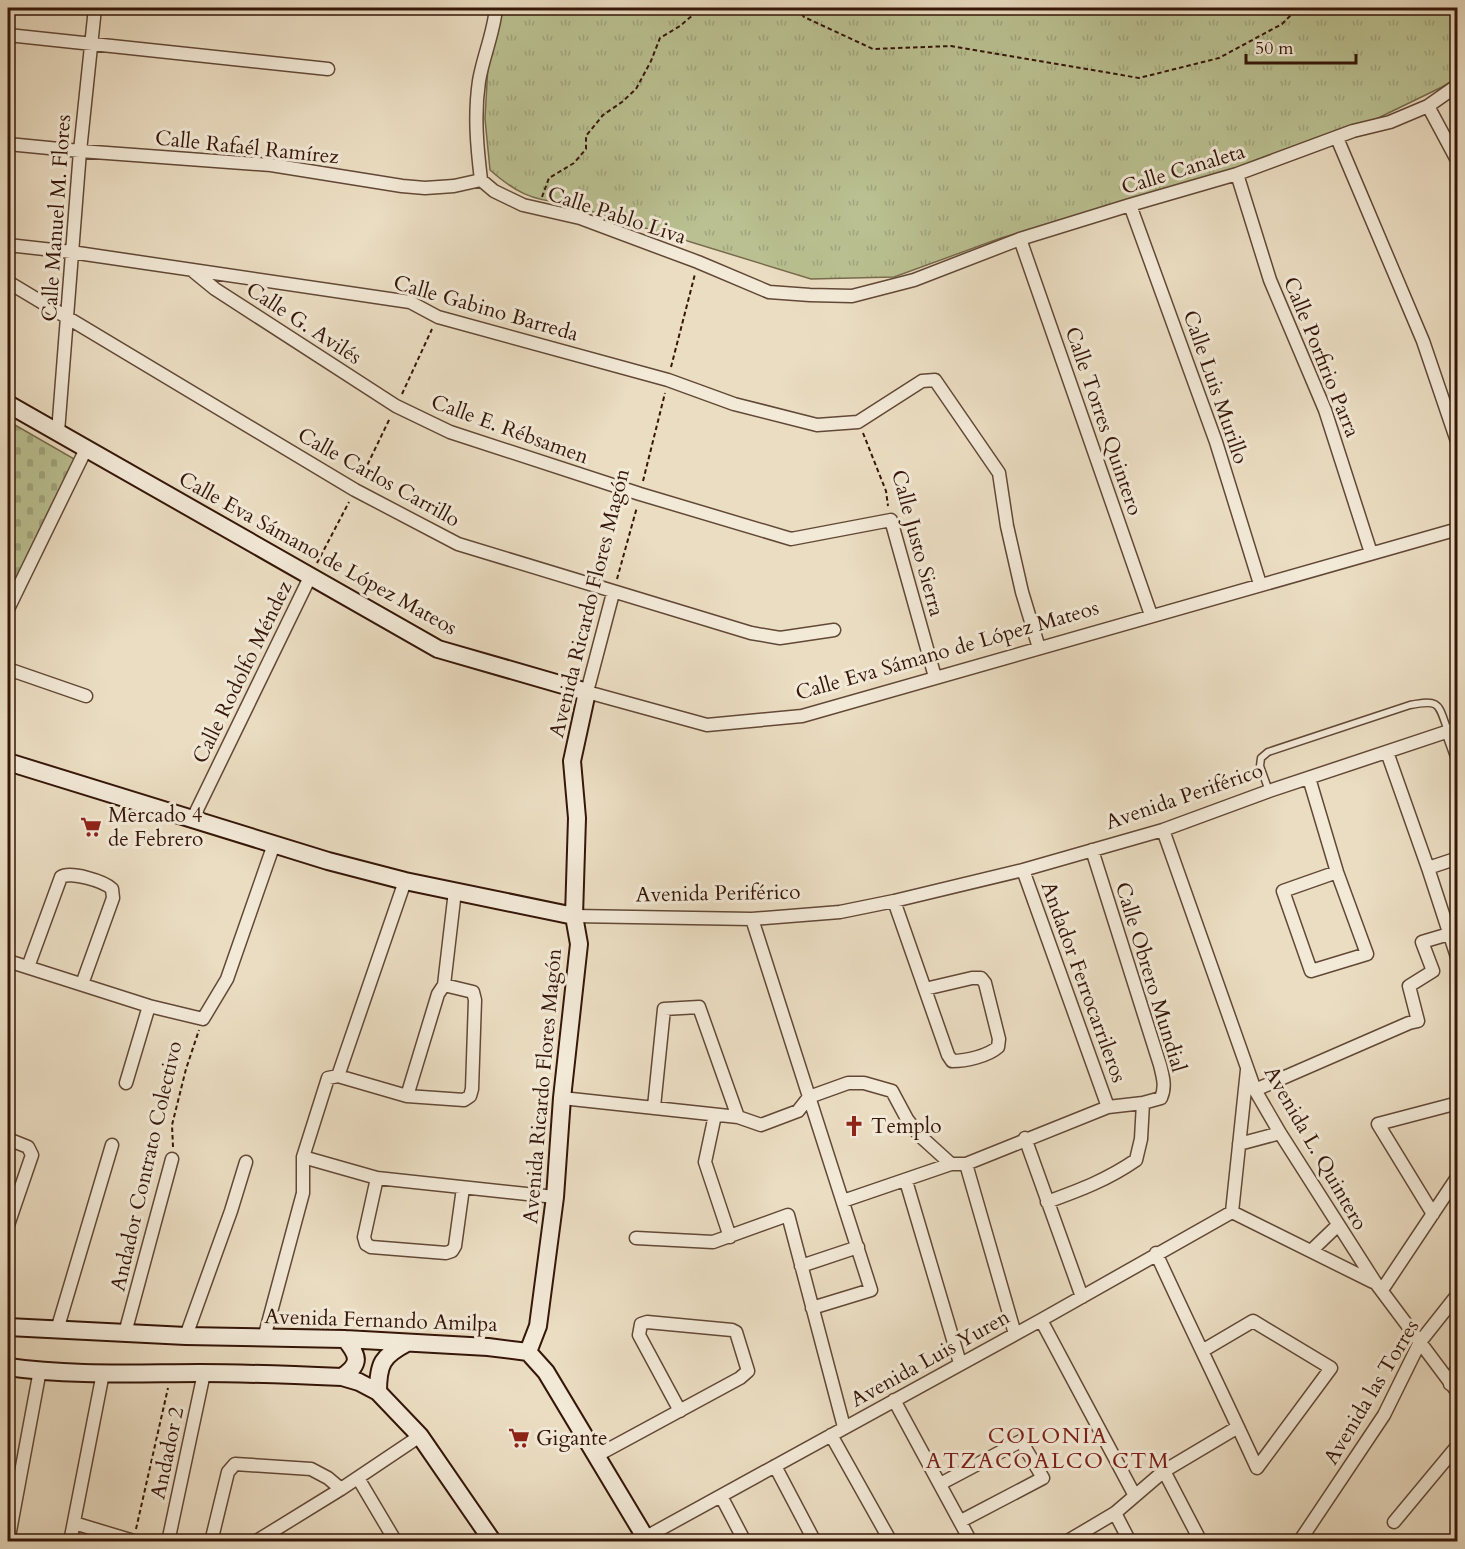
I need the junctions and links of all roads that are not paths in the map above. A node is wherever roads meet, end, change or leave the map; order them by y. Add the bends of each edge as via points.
1 (95, 8) edge
2 (496, 8) edge
3 (8, 35) edge
4 (90, 44) junction
5 (328, 69) dead end
6 (1458, 85) edge
7 (1428, 106) junction
8 (1337, 138) junction
9 (8, 144) edge
10 (80, 152) junction
11 (1458, 162) edge
12 (1237, 174) junction
13 (482, 180) junction
14 (1130, 205) junction
15 (1020, 239) junction
16 (8, 245) edge
17 (71, 252) junction
18 (192, 270) junction
19 (914, 280) joint
20 (8, 282) edge
21 (68, 317) junction
22 (8, 404) edge
23 (396, 406) joint
24 (58, 432) junction
25 (1458, 444) edge
26 (86, 449) junction
27 (891, 520) joint
28 (1458, 529) edge
29 (1371, 553) junction
30 (310, 576) junction
31 (1260, 584) junction
32 (613, 593) junction
33 (8, 609) edge
34 (1151, 615) junction
35 (834, 630) dead end
36 (1039, 648) junction
37 (8, 669) edge
38 (935, 677) junction
39 (587, 692) junction
40 (86, 696) dead end
41 (1453, 729) edge
42 (1387, 752) junction
43 (1458, 759) edge
44 (8, 762) edge
45 (1309, 778) junction
46 (1269, 791) junction
47 (193, 818) junction
48 (1163, 830) junction
49 (274, 844) junction
50 (1092, 850) junction
51 (1458, 858) edge
52 (1428, 868) junction
53 (1023, 870) junction
54 (1337, 872) junction
55 (405, 881) junction
56 (455, 891) junction
57 (894, 901) junction
58 (574, 916) junction
59 (752, 919) junction
60 (1449, 934) junction
61 (1458, 960) edge
62 (8, 961) edge
63 (28, 967) junction
64 (82, 984) junction
65 (444, 985) junction
66 (925, 989) junction
67 (149, 1006) junction
68 (1247, 1069) junction
69 (338, 1076) junction
70 (126, 1083) dead end
71 (1255, 1090) junction
72 (407, 1096) junction
73 (809, 1097) junction
74 (562, 1098) junction
75 (1143, 1103) junction
76 (1458, 1103) edge
77 (654, 1107) junction
78 (1108, 1107) junction
79 (716, 1115) junction
80 (738, 1117) junction
81 (1280, 1133) junction
82 (8, 1138) edge
83 (1025, 1138) junction
84 (1239, 1144) junction
85 (112, 1145) dead end
86 (303, 1157) junction
87 (172, 1159) road end
88 (246, 1162) dead end
89 (951, 1164) junction
90 (966, 1164) junction
91 (1458, 1176) edge
92 (377, 1178) junction
93 (906, 1181) junction
94 (463, 1188) junction
95 (555, 1197) junction
96 (843, 1201) junction
97 (1047, 1202) junction
98 (1232, 1212) junction
99 (1433, 1214) junction
100 (8, 1225) edge
101 (1337, 1226) junction
102 (730, 1237) junction
103 (636, 1238) dead end
104 (858, 1247) junction
105 (1311, 1251) junction
106 (1156, 1254) junction
107 (801, 1266) junction
108 (1379, 1286) junction
109 (1457, 1294) edge
110 (1082, 1297) junction
111 (812, 1308) junction
112 (1041, 1320) junction
113 (11, 1330) edge
114 (57, 1330) junction
115 (125, 1333) junction
116 (1015, 1334) junction
117 (186, 1336) junction
118 (264, 1338) junction
119 (345, 1339) junction
120 (1420, 1342) junction
121 (407, 1343) junction
122 (1202, 1351) junction
123 (528, 1352) junction
124 (960, 1363) junction
125 (9, 1366) edge
126 (1458, 1366) edge
127 (40, 1370) junction
128 (103, 1373) junction
129 (204, 1373) junction
130 (342, 1377) junction
131 (1454, 1388) edge
132 (378, 1392) junction
133 (894, 1400) junction
134 (680, 1411) junction
135 (844, 1427) junction
136 (1238, 1427) junction
137 (831, 1435) junction
138 (420, 1436) junction
139 (1458, 1445) edge
140 (596, 1456) junction
141 (775, 1466) junction
142 (1164, 1471) junction
143 (358, 1478) junction
144 (940, 1484) junction
145 (341, 1490) junction
146 (721, 1496) junction
147 (1135, 1496) junction
148 (1115, 1513) junction
149 (961, 1521) junction
150 (1394, 1522) dead end
151 (74, 1523) junction
152 (647, 1539) edge
153 (1072, 1540) edge
154 (135, 1541) edge
155 (8, 1542) edge
156 (70, 1542) edge
157 (168, 1542) edge
158 (211, 1542) edge
159 (255, 1542) edge
160 (396, 1542) edge
161 (493, 1542) edge
162 (745, 1542) edge
163 (815, 1542) edge
164 (891, 1542) edge
165 (971, 1542) edge
166 (1130, 1542) edge
167 (1201, 1542) edge
168 (1299, 1542) edge

1 - 4 street, Calle Manuel M. Flores
2 - 13 street via 476,112
3 - 4 street
4 - 5 street
4 - 10 street, Calle Manuel M. Flores
6 - 7 street, Calle Canaleta
7 - 8 street, Calle Canaleta
7 - 11 street
8 - 12 street, Calle Canaleta
8 - 25 street via 1423,341
9 - 10 street, Calle Rafaél Ramírez
10 - 13 street, Calle Rafaél Ramírez via 271,165 425,188
10 - 17 street, Calle Manuel M. Flores
12 - 14 street, Calle Canaleta
12 - 29 street, Calle Porfirio Parra via 1270,280 1325,410
13 - 19 street, Calle Pablo Liva via 494,191 523,205 580,218 770,292 852,296
14 - 15 street, Calle Canaleta
14 - 31 street, Calle Luis Murillo via 1216,442
15 - 19 street, Calle Canaleta
15 - 34 street, Calle Torres Quintero
16 - 17 street, Calle Gabino Barreda
17 - 18 street, Calle Gabino Barreda
17 - 21 street, Calle Manuel M. Flores
18 - 23 street, Calle G. Avilés via 215,289
18 - 36 street, Calle Gabino Barreda via 410,302 438,317 817,425 858,422 922,381 935,380 999,473 1007,526
20 - 21 street, Calle Carlos Carrillo
21 - 24 street, Calle Manuel M. Flores
21 - 32 street, Calle Carlos Carrillo via 355,490 458,544
22 - 24 street, Calle Eva Sámano de López Mateos
23 - 27 street, Calle E. Rébsamen via 450,432 791,539
24 - 26 street, Calle Eva Sámano de López Mateos
26 - 30 street, Calle Eva Sámano de López Mateos
26 - 33 street
27 - 38 street, Calle Justo Sierra
28 - 29 street, Calle Eva Sámano de López Mateos
29 - 31 street, Calle Eva Sámano de López Mateos
30 - 39 street, Calle Eva Sámano de López Mateos via 438,649
30 - 47 street, Calle Rodolfo Méndez
31 - 34 street, Calle Eva Sámano de López Mateos
32 - 35 street, Calle Carlos Carrillo via 780,638
32 - 39 street, Avenida Ricardo Flores Magón
34 - 36 street, Calle Eva Sámano de López Mateos
36 - 38 street, Calle Eva Sámano de López Mateos
37 - 40 street
38 - 39 street, Calle Eva Sámano de López Mateos via 802,716 707,725
39 - 58 street, Avenida Ricardo Flores Magón via 572,760 578,818
41 - 42 street, Avenida Periférico
41 - 43 street
41 - 46 lane via 1438,706 1428,701 1279,748 1260,758
42 - 45 street, Avenida Periférico
42 - 52 street
44 - 47 street, Avenida Periférico
45 - 46 street, Avenida Periférico
45 - 54 street
46 - 48 street, Avenida Periférico
47 - 49 street, Avenida Periférico
48 - 50 street, Avenida Periférico
48 - 68 street, Avenida L. Quintero
49 - 55 street, Avenida Periférico
49 - 67 street, Andador Contrato Colectivo via 227,979 203,1019
50 - 53 street, Avenida Periférico
50 - 75 street, Calle Obrero Mundial via 1164,1078 1161,1098
51 - 52 street
52 - 60 street
53 - 57 street, Avenida Periférico
53 - 78 street, Andador Ferrocarrileros
54 - 54 street via 1367,954 1311,971 1283,891
55 - 56 street, Avenida Periférico
55 - 69 street
56 - 58 street, Avenida Periférico
56 - 65 street
57 - 59 street, Avenida Periférico via 840,912
57 - 66 street
58 - 59 street, Avenida Periférico
58 - 74 street, Avenida Ricardo Flores Magón via 579,944
59 - 73 street
60 - 61 street
60 - 71 street via 1422,942 1432,971 1409,986 1418,1021
62 - 63 street
63 - 64 street
63 - 64 street via 61,877 72,874 106,884 112,889 113,898
64 - 67 street
65 - 72 street
65 - 72 street via 473,992 475,1000 470,1096 464,1100
66 - 66 street via 952,1061 993,1052 998,1047 981,978
67 - 70 street
68 - 71 street, Avenida L. Quintero
68 - 84 street
69 - 72 street
69 - 86 street via 328,1078
71 - 81 street, Avenida L. Quintero
73 - 80 street via 798,1111 761,1125
73 - 89 street via 848,1083 886,1088 897,1097 919,1135
73 - 96 street
74 - 77 street
74 - 95 street, Avenida Ricardo Flores Magón
75 - 78 street, Calle Obrero Mundial
75 - 97 street via 1136,1160 1091,1186
76 - 99 street via 1378,1124
77 - 79 street
77 - 80 street via 664,1010 699,1007
78 - 83 street, Calle Obrero Mundial
79 - 80 street
79 - 102 street via 705,1162
81 - 84 street
81 - 101 street, Avenida L. Quintero
82 - 100 street via 28,1146 32,1155
83 - 90 street, Calle Obrero Mundial
83 - 97 street
84 - 98 street
85 - 114 street
86 - 92 street
86 - 118 street via 303,1193
87 - 115 street, Andador Contrato Colectivo
88 - 117 street
89 - 90 street, Calle Obrero Mundial
89 - 93 street, Calle Obrero Mundial
90 - 116 street
91 - 99 street
92 - 94 street
92 - 94 street via 364,1237 371,1247 452,1251
93 - 96 street, Calle Obrero Mundial
93 - 124 street
94 - 95 street
95 - 123 street, Avenida Ricardo Flores Magón via 538,1326
96 - 104 street
97 - 110 street
98 - 105 street
98 - 106 street, Avenida Luis Yuren
99 - 108 street
101 - 105 street
101 - 108 street, Avenida L. Quintero
102 - 103 street via 713,1242
102 - 107 street via 788,1215
104 - 107 street
104 - 111 street via 871,1290
105 - 108 street
106 - 110 street, Avenida Luis Yuren
106 - 122 street
107 - 111 street
108 - 120 street, Avenida L. Quintero
109 - 120 street, Avenida las Torres
110 - 112 street, Avenida Luis Yuren
111 - 135 street
112 - 116 street, Avenida Luis Yuren
112 - 147 street
113 - 114 street, Avenida Fernando Amilpa
114 - 115 street, Avenida Fernando Amilpa
115 - 117 street, Avenida Fernando Amilpa
116 - 124 street, Avenida Luis Yuren
117 - 118 street, Avenida Fernando Amilpa
118 - 119 street, Avenida Fernando Amilpa
119 - 121 street, Avenida Fernando Amilpa
119 - 130 street via 355,1350 356,1363
120 - 131 street, Avenida L. Quintero
120 - 168 street, Avenida las Torres via 1384,1415
121 - 123 street, Avenida Fernando Amilpa
121 - 132 street via 386,1355 381,1363
122 - 136 street
122 - 136 street via 1253,1321 1331,1368 1257,1468
123 - 140 street via 546,1372
124 - 133 street, Avenida Luis Yuren
125 - 127 street
126 - 131 street
127 - 128 street
127 - 155 street
128 - 129 street
128 - 151 street
129 - 130 street
129 - 157 street, Andador 2
130 - 132 street
132 - 138 street
133 - 135 street, Avenida Luis Yuren
133 - 144 street
134 - 134 street via 748,1371 736,1332 641,1324 639,1335
134 - 140 street
135 - 137 street, Avenida Luis Yuren
136 - 142 street
137 - 141 street, Avenida Luis Yuren
137 - 164 street
138 - 143 street
138 - 161 street
139 - 150 street
140 - 152 street
141 - 146 street, Avenida Luis Yuren
141 - 163 street
142 - 147 street
142 - 167 street
143 - 145 street
143 - 160 street
144 - 149 street
144 - 149 street via 1021,1441 1043,1478
145 - 158 street via 311,1469 235,1464 228,1472
145 - 159 street
146 - 152 street, Avenida Luis Yuren
146 - 162 street
147 - 148 street
148 - 153 street
148 - 166 street
149 - 165 street
151 - 154 street
151 - 156 street

